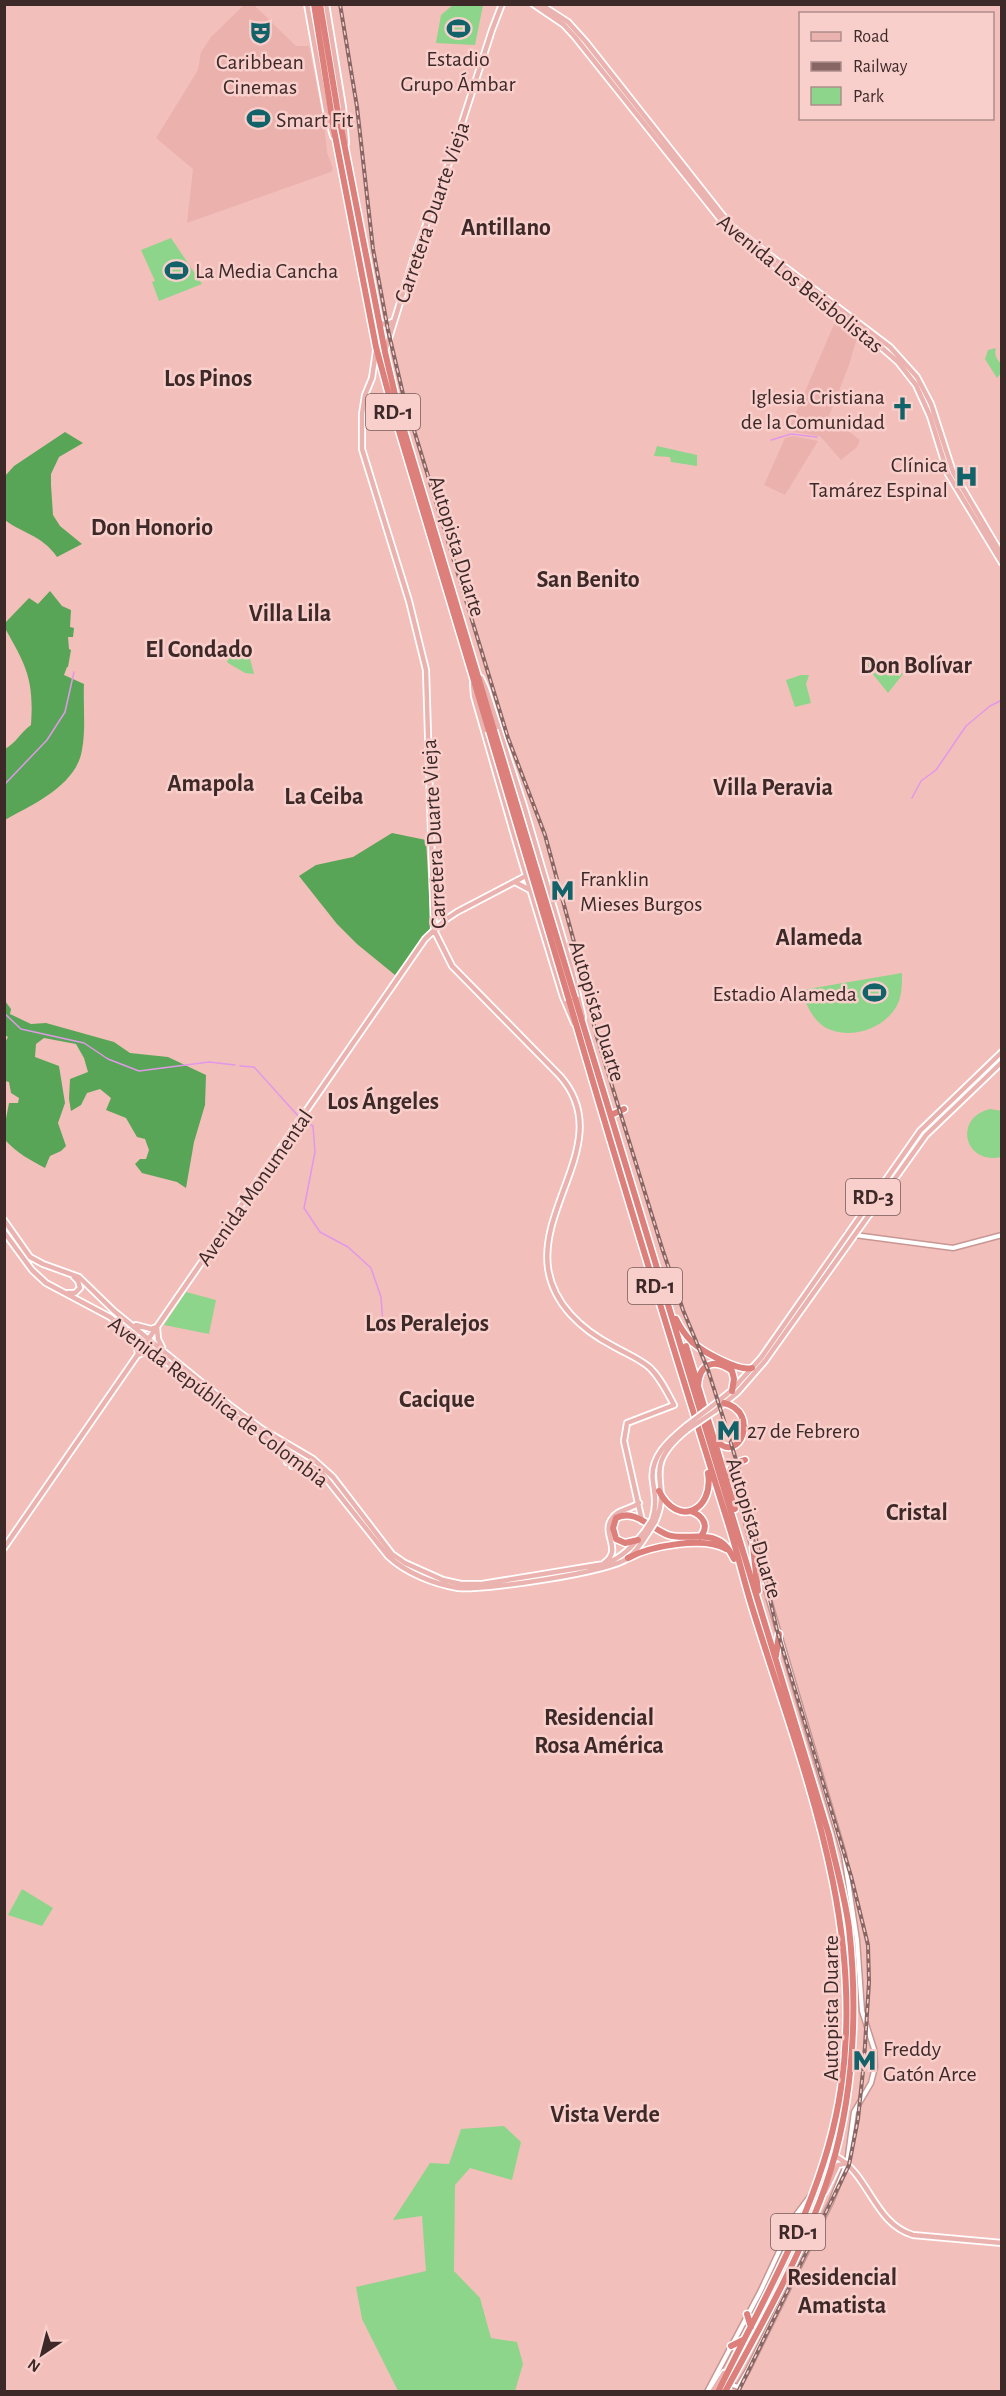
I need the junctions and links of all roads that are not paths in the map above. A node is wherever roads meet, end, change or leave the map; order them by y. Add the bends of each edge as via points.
1 (302, 4) edge
2 (307, 4) edge
3 (502, 4) edge
4 (533, 4) edge
5 (540, 4) edge
6 (319, 5) edge
7 (308, 12) junction
8 (338, 144) junction
9 (394, 321) junction
10 (379, 322) junction
11 (376, 347) junction
12 (384, 352) junction
13 (372, 378) junction
14 (385, 381) junction
15 (1002, 555) edge
16 (1002, 563) edge
17 (474, 673) junction
18 (523, 866) junction
19 (541, 868) junction
20 (526, 876) junction
21 (515, 881) junction
22 (531, 890) junction
23 (434, 930) junction
24 (572, 999) junction
25 (584, 1026) junction
26 (579, 1034) junction
27 (1002, 1052) edge
28 (1002, 1062) edge
29 (624, 1110) dead end
30 (611, 1115) junction
31 (4, 1220) edge
32 (4, 1232) edge
33 (847, 1234) junction
34 (856, 1235) junction
35 (1002, 1235) edge
36 (65, 1271) junction
37 (62, 1293) junction
38 (667, 1300) junction
39 (130, 1323) junction
40 (678, 1324) junction
41 (784, 1324) junction
42 (157, 1328) junction
43 (790, 1328) junction
44 (135, 1337) junction
45 (149, 1338) junction
46 (145, 1344) junction
47 (165, 1350) junction
48 (153, 1351) junction
49 (138, 1355) junction
50 (752, 1368) junction
51 (698, 1386) junction
52 (732, 1391) junction
53 (225, 1405) junction
54 (717, 1406) junction
55 (686, 1429) junction
56 (714, 1437) junction
57 (283, 1448) junction
58 (705, 1452) junction
59 (745, 1460) dead end
60 (313, 1466) junction
61 (729, 1485) junction
62 (659, 1491) junction
63 (639, 1505) junction
64 (743, 1510) dead end
65 (690, 1511) junction
66 (360, 1515) junction
67 (629, 1515) junction
68 (642, 1521) junction
69 (654, 1521) junction
70 (646, 1533) junction
71 (700, 1537) junction
72 (638, 1540) junction
73 (741, 1543) junction
74 (753, 1547) junction
75 (4, 1548) edge
76 (628, 1558) junction
77 (734, 1559) junction
78 (599, 1566) junction
79 (742, 1571) junction
80 (761, 1610) junction
81 (779, 1634) junction
82 (775, 1659) junction
83 (799, 1747) junction
84 (835, 2156) junction
85 (847, 2163) junction
86 (813, 2193) junction
87 (821, 2200) junction
88 (1002, 2243) edge
89 (747, 2314) junction
90 (751, 2327) junction
91 (744, 2340) junction
92 (731, 2346) junction
93 (733, 2361) junction
94 (729, 2383) junction
95 (707, 2391) edge
96 (712, 2391) edge
97 (718, 2391) edge
98 (725, 2391) edge

1 - 7 main road
2 - 7 main road, Autopista Duarte
3 - 9 main road, Carretera Duarte Vieja
4 - 16 main road, Avenida Los Beisbolistas via 575,37 729,230 905,370 927,408 948,474
5 - 15 main road, Avenida Los Beisbolistas via 568,22 586,42 731,226 875,334 904,361 926,392 953,472
6 - 8 highway, Autopista Duarte / RD-1
6 - 10 highway, Autopista Duarte / RD-1
7 - 8 main road, Autopista Duarte via 330,129
8 - 11 highway, Autopista Duarte / RD-1
9 - 10 main road via 386,325
9 - 12 main road, Carretera Duarte Vieja
10 - 12 highway, Autopista Duarte / RD-1
11 - 13 main road, Carretera Duarte Vieja
11 - 14 highway, Autopista Duarte / RD-1
12 - 17 highway, Autopista Duarte / RD-1
13 - 14 main road via 378,376
13 - 23 main road, Carretera Duarte Vieja via 362,414 362,449 426,670
14 - 17 highway, Autopista Duarte / RD-1
17 - 18 main road, Autopista Duarte via 474,696
17 - 19 main road via 486,689
17 - 24 highway, Autopista Duarte / RD-1, bridge
18 - 20 main road, Autopista Duarte
18 - 21 main road
19 - 20 main road, Avenida Monumental
19 - 25 main road via 582,1007
20 - 21 main road, Avenida Monumental
20 - 22 main road, Autopista Duarte
21 - 22 main road
21 - 23 main road, Avenida Monumental via 457,912
22 - 26 main road, Autopista Duarte via 568,1012
23 - 42 main road, Avenida Monumental
23 - 63 main road, Carretera Duarte Vieja via 452,966 560,1076 577,1104 580,1133 555,1218 548,1268 553,1287 570,1314 594,1335 650,1368 674,1405 627,1423 624,1441
24 - 25 highway, Autopista Duarte / RD-1
24 - 26 highway, Autopista Duarte / RD-1
25 - 30 highway, Autopista Duarte / RD-1
26 - 58 highway, Autopista Duarte / RD-1
27 - 33 main road, RD-3 via 920,1131
28 - 34 main road, RD-3 via 930,1130
29 - 30 highway
30 - 38 highway, Autopista Duarte / RD-1
31 - 36 main road, Avenida República de Colombia via 30,1257
32 - 37 main road, Avenida República de Colombia via 38,1277
33 - 34 street
33 - 41 main road, RD-3
34 - 35 street via 953,1248
34 - 43 main road, RD-3
36 - 37 main road via 78,1281 80,1288 75,1293
36 - 39 main road, Avenida República de Colombia via 85,1281
37 - 44 main road, Avenida República de Colombia via 97,1309
38 - 40 highway
38 - 73 highway, Autopista Duarte / RD-1
39 - 42 main road
39 - 45 main road, Avenida República de Colombia
40 - 50 highway via 699,1348 741,1369
40 - 51 highway
41 - 43 main road
41 - 50 main road, RD-3
42 - 45 main road, Avenida Monumental
42 - 47 main road via 158,1340
43 - 54 main road, RD-3 via 756,1372
44 - 46 main road, Avenida República de Colombia
44 - 49 main road
45 - 46 main road, Avenida Monumental
45 - 47 main road, Avenida República de Colombia
46 - 48 main road, Avenida República de Colombia
46 - 49 main road, Avenida Monumental
47 - 53 main road, Avenida República de Colombia
48 - 49 main road
48 - 53 main road, Avenida República de Colombia
49 - 75 main road, Avenida Monumental
50 - 52 main road, RD-3
51 - 52 highway via 704,1366 713,1363 733,1373
51 - 56 highway
52 - 54 main road, RD-3
53 - 57 main road, Avenida República de Colombia
53 - 66 main road, Avenida República de Colombia via 323,1466
54 - 55 main road, bridge
54 - 56 highway via 736,1407 741,1414 742,1438 729,1448
55 - 62 main road via 660,1461
55 - 69 main road via 666,1443 656,1460 652,1479
56 - 61 highway
57 - 60 main road, Avenida República de Colombia
57 - 60 main road via 290,1464
58 - 65 highway via 709,1490 702,1503
58 - 79 highway, Autopista Duarte / RD-1
59 - 61 highway via 730,1468
60 - 66 main road, Avenida República de Colombia
61 - 73 highway
62 - 65 highway via 674,1510
62 - 69 main road via 659,1510
63 - 67 main road
63 - 68 main road, Carretera Duarte Vieja
63 - 78 main road via 618,1512 611,1519 613,1550
64 - 74 street
65 - 71 highway via 704,1521 705,1530
66 - 76 main road, Avenida República de Colombia via 384,1552 397,1564 457,1587 480,1588 566,1575 606,1568
66 - 78 main road, Avenida República de Colombia via 397,1557 451,1582 482,1584
67 - 68 highway
67 - 72 highway via 616,1518 614,1536 625,1544
68 - 71 highway via 674,1537
69 - 70 main road, Avenida República de Colombia, bridge
70 - 72 main road, Avenida República de Colombia
70 - 76 main road, Avenida República de Colombia
71 - 77 highway via 722,1542
72 - 78 main road, Avenida República de Colombia via 617,1559
73 - 80 highway, Autopista Duarte / RD-1
74 - 80 highway
74 - 81 street
76 - 77 highway via 652,1548 710,1544 725,1549
77 - 79 highway
79 - 83 highway, Autopista Duarte / RD-1
80 - 82 highway, Autopista Duarte / RD-1
81 - 82 highway
81 - 85 street via 844,1855 856,1930 862,2011 874,2049 873,2076 854,2112
82 - 83 highway, Autopista Duarte / RD-1
83 - 84 highway, Autopista Duarte / RD-1 via 840,1879 850,1951 852,2031 848,2088
83 - 86 highway, Autopista Duarte / RD-1 via 835,1888 847,1987 847,2036 838,2108
84 - 85 main road
84 - 87 highway, Autopista Duarte / RD-1
85 - 87 main road via 838,2164
85 - 88 main road via 880,2209 902,2231
85 - 94 street via 748,2370 738,2387
86 - 89 street via 796,2215
86 - 90 highway, Autopista Duarte / RD-1
87 - 94 highway, Autopista Duarte / RD-1
89 - 90 highway
89 - 92 street
90 - 91 highway, Autopista Duarte / RD-1
91 - 92 highway
91 - 93 highway, Autopista Duarte / RD-1
92 - 95 street
93 - 96 main road
93 - 97 highway, Autopista Duarte / RD-1
94 - 98 highway, Autopista Duarte / RD-1

